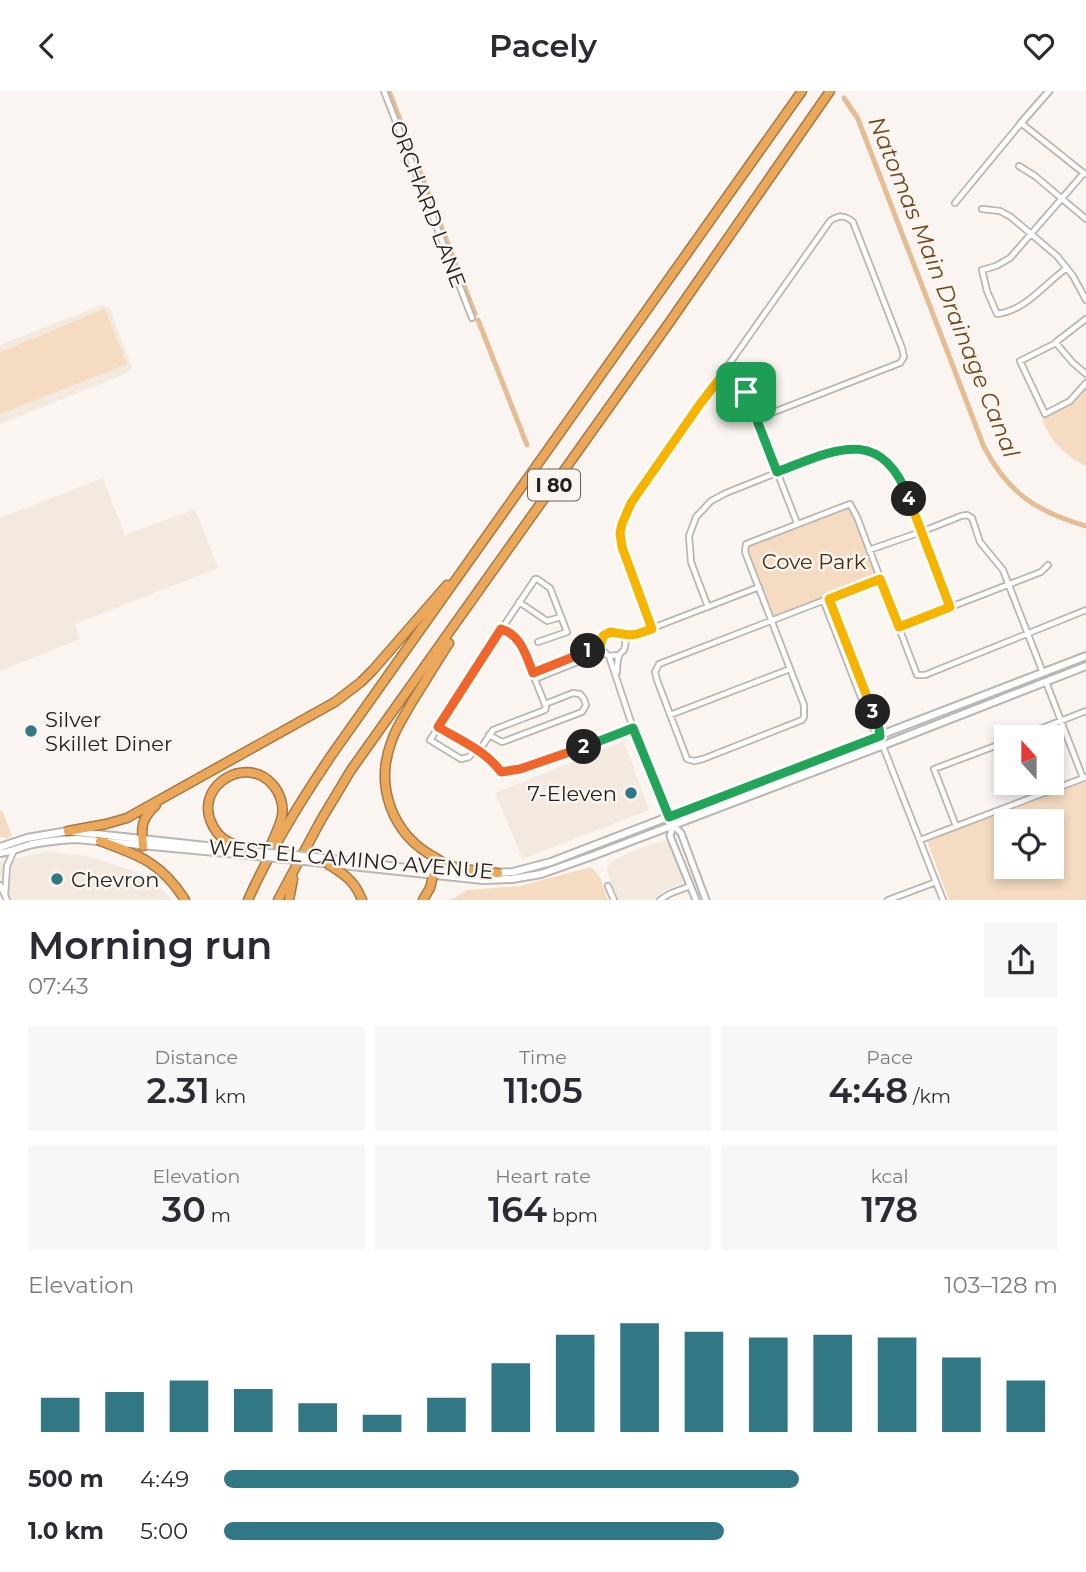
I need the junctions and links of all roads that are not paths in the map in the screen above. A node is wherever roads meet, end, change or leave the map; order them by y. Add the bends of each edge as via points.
1 (384, 91) edge
2 (802, 91) edge
3 (830, 91) edge
4 (1049, 91) edge
5 (1021, 123) junction
6 (1019, 166) dead end
7 (1085, 174) edge
8 (1062, 198) junction
9 (956, 203) dead end
10 (982, 209) dead end
11 (1086, 219) edge
12 (1032, 235) junction
13 (1067, 268) junction
14 (1086, 300) edge
15 (472, 318) dead end
16 (1086, 319) edge
17 (1056, 342) junction
18 (724, 373) junction
19 (1086, 374) edge
20 (1086, 383) edge
21 (756, 419) junction
22 (777, 472) junction
23 (797, 523) junction
24 (921, 532) junction
25 (478, 548) junction
26 (869, 550) junction
27 (1048, 565) dead end
28 (880, 579) junction
29 (487, 581) junction
30 (1009, 586) junction
31 (759, 587) junction
32 (826, 601) junction
33 (519, 602) junction
34 (708, 607) junction
35 (950, 607) junction
36 (1086, 610) edge
37 (561, 617) junction
38 (772, 620) junction
39 (899, 627) junction
40 (501, 629) junction
41 (652, 629) junction
42 (1027, 633) junction
43 (637, 634) junction
44 (621, 635) junction
45 (538, 642) dead end
46 (601, 644) junction
47 (625, 646) junction
48 (608, 655) junction
49 (619, 655) junction
50 (1086, 656) edge
51 (1086, 666) edge
52 (790, 669) junction
53 (533, 673) junction
54 (1042, 673) junction
55 (616, 677) junction
56 (535, 679) junction
57 (1046, 682) junction
58 (545, 704) junction
59 (1086, 711) edge
60 (670, 715) junction
61 (1061, 721) junction
62 (1050, 725) edge
63 (438, 727) junction
64 (633, 728) junction
65 (489, 735) junction
66 (880, 736) junction
67 (884, 745) junction
68 (994, 746) edge
69 (477, 750) junction
70 (1084, 777) edge
71 (185, 787) junction
72 (669, 817) junction
73 (673, 825) junction
74 (956, 826) junction
75 (68, 831) junction
76 (920, 840) junction
77 (100, 841) junction
78 (142, 842) junction
79 (0, 847) edge
80 (15, 850) junction
81 (0, 853) edge
82 (249, 853) junction
83 (315, 860) junction
84 (328, 864) junction
85 (296, 866) junction
86 (261, 872) junction
87 (433, 873) junction
88 (498, 873) junction
89 (936, 881) junction
90 (0, 885) edge
91 (608, 886) dead end
92 (690, 886) junction
93 (6, 897) edge
94 (185, 900) edge
95 (248, 900) edge
96 (278, 900) edge
97 (289, 900) edge
98 (362, 900) edge
99 (423, 900) edge
100 (614, 900) edge
101 (660, 900) edge
102 (696, 900) edge
103 (706, 900) edge
104 (888, 900) edge
105 (943, 900) edge

1 - 15 street, ORCHARD LANE
2 - 25 highway, I 80
3 - 29 highway, I 80
4 - 5 street
5 - 7 street
5 - 9 street
6 - 8 street
7 - 8 street
8 - 11 street
8 - 12 street
10 - 12 street via 1004,213
12 - 13 street
12 - 13 street via 1010,258 982,270 997,314 1033,298
13 - 14 street
16 - 17 street
17 - 19 street
17 - 20 street via 1020,361 1045,414 1070,401
18 - 21 street via 746,392
18 - 21 street via 830,221 847,217 853,222 904,357 900,363
18 - 41 street via 624,515 622,547
21 - 22 street
22 - 23 street
22 - 24 street via 829,452 869,451 886,460 897,474
22 - 34 street via 711,501 696,517 689,536 691,562
23 - 26 street via 850,504
23 - 31 street via 746,544
24 - 26 street
24 - 30 street via 961,516 972,517 980,541
24 - 35 street
25 - 71 highway via 348,693
25 - 86 highway, I 80 via 313,782
26 - 28 street
27 - 30 street
28 - 32 street
28 - 39 street
29 - 85 highway, I 80 via 351,770
29 - 88 highway via 395,732 385,775 391,808 413,843 454,867
30 - 35 street
30 - 42 street
31 - 34 street
31 - 38 street
32 - 38 street
32 - 66 street via 863,705
33 - 37 street via 547,621
33 - 37 street via 537,579 550,589
33 - 40 street
34 - 41 street
35 - 39 street
36 - 42 street
37 - 45 street via 567,632
38 - 52 street
38 - 60 street via 659,664 655,672
39 - 42 street via 917,674 925,675
40 - 53 street via 520,642
40 - 63 street
41 - 43 street
42 - 54 street
43 - 44 street
43 - 47 street
44 - 46 street via 610,632
44 - 47 street
46 - 48 street
46 - 53 street
47 - 49 street
48 - 49 street
48 - 55 street
48 - 56 street via 595,655
49 - 55 street
50 - 54 main road, WEST EL CAMINO AVENUE
51 - 57 main road, WEST EL CAMINO AVENUE
52 - 60 street
52 - 60 street via 804,705 802,720 694,761 687,758
53 - 56 street
54 - 66 main road, WEST EL CAMINO AVENUE
55 - 64 street
56 - 58 street
57 - 61 street
57 - 67 main road, WEST EL CAMINO AVENUE
58 - 65 street via 545,709
58 - 65 street via 573,693 580,694 586,705 582,712 502,742
59 - 61 street
61 - 62 street
61 - 70 street
63 - 69 street
63 - 69 street via 430,740 461,759
64 - 69 street via 501,772
64 - 72 street
65 - 69 street
66 - 67 street
66 - 72 main road, WEST EL CAMINO AVENUE
67 - 73 main road, WEST EL CAMINO AVENUE
67 - 76 street
68 - 74 street via 934,769
70 - 74 street
71 - 75 highway via 127,818
71 - 78 highway via 150,811 143,820
72 - 73 street
72 - 88 main road, WEST EL CAMINO AVENUE via 551,862
73 - 87 main road, WEST EL CAMINO AVENUE via 533,876 483,880
73 - 92 street via 670,836
73 - 103 street via 681,833
74 - 76 street
75 - 78 main road, WEST EL CAMINO AVENUE
75 - 79 main road, WEST EL CAMINO AVENUE
76 - 89 street
77 - 78 main road, WEST EL CAMINO AVENUE
77 - 80 main road, WEST EL CAMINO AVENUE via 48,841
77 - 94 highway via 156,866
78 - 82 main road, WEST EL CAMINO AVENUE
80 - 81 main road, WEST EL CAMINO AVENUE
80 - 93 street via 7,866
82 - 83 main road, WEST EL CAMINO AVENUE, bridge
82 - 86 highway via 214,829 208,804 220,781 244,772 269,780 282,803 282,816
83 - 84 main road, WEST EL CAMINO AVENUE
83 - 87 main road, WEST EL CAMINO AVENUE
84 - 87 main road, WEST EL CAMINO AVENUE
84 - 98 highway via 349,877
85 - 96 highway, I 80
85 - 97 highway
86 - 95 highway, I 80
87 - 88 main road, WEST EL CAMINO AVENUE
87 - 99 highway
89 - 104 street
89 - 105 street
90 - 93 street
91 - 100 street
92 - 101 street
92 - 102 street

